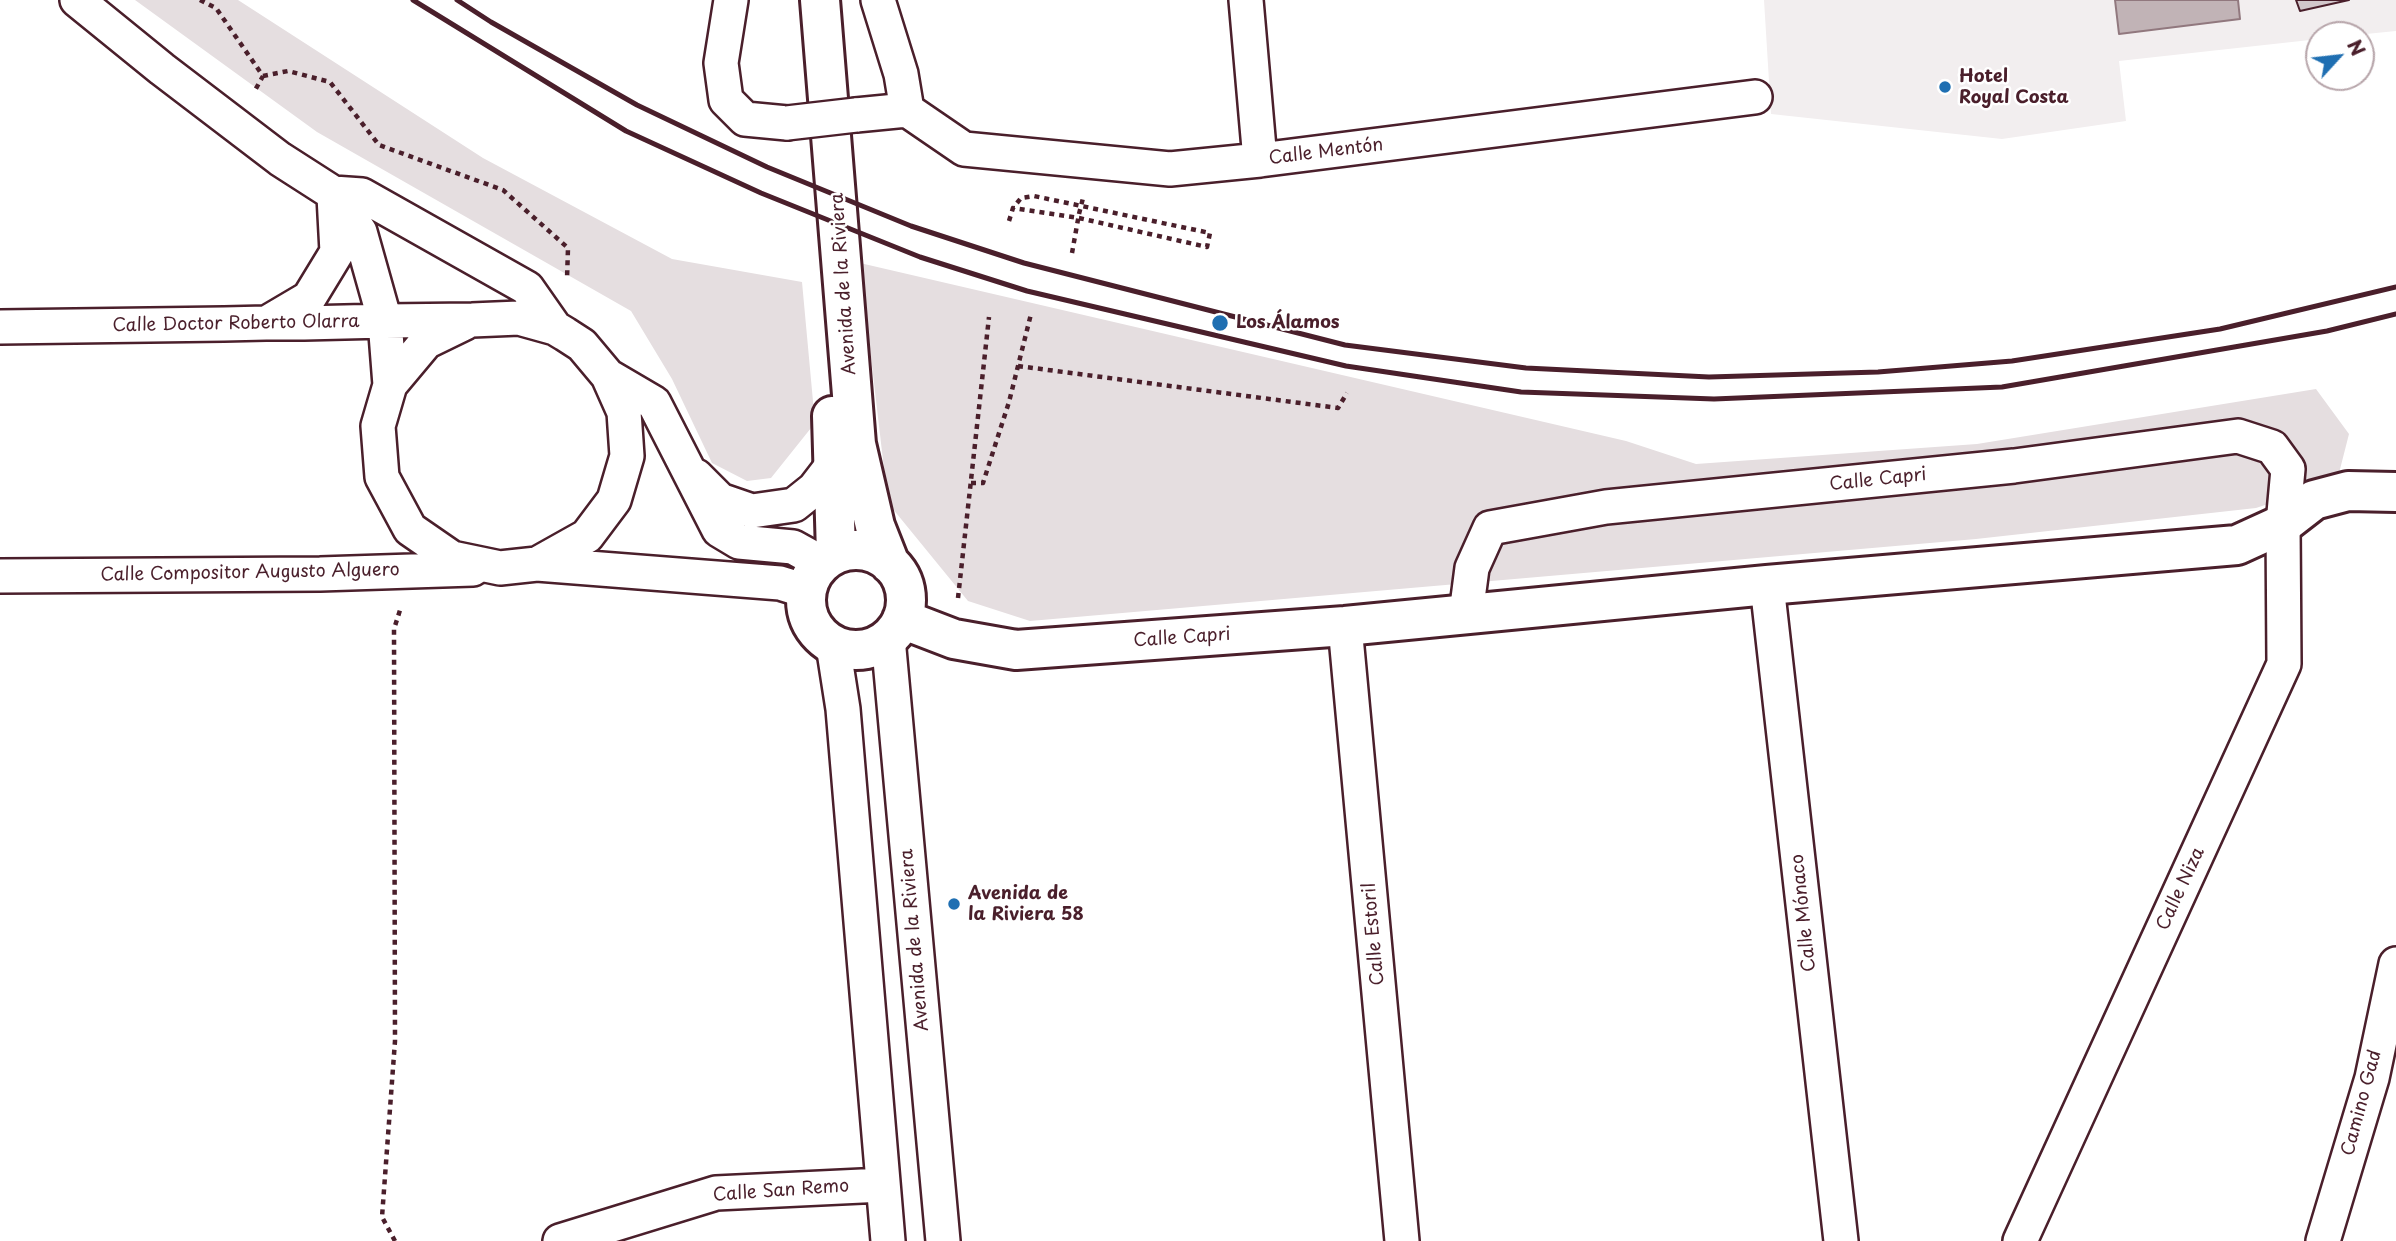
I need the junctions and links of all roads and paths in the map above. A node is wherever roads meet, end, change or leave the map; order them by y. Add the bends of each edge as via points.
1 (77, 0) edge
2 (200, 0) edge
3 (731, 0) edge
4 (800, 0) edge
5 (820, 0) edge
6 (878, 0) edge
7 (1246, 0) edge
8 (263, 76) junction
9 (1755, 97) dead end
10 (907, 110) junction
11 (235, 125) junction
12 (1260, 160) junction
13 (333, 193) junction
14 (1083, 198) dead end
15 (1013, 208) junction
16 (1079, 216) junction
17 (1009, 221) dead end
18 (1072, 253) dead end
19 (1031, 314) dead end
20 (989, 317) dead end
21 (472, 320) junction
22 (385, 321) junction
23 (267, 323) junction
24 (0, 327) edge
25 (560, 331) junction
26 (1018, 366) junction
27 (608, 376) junction
28 (390, 385) junction
29 (1347, 393) dead end
30 (834, 463) junction
31 (686, 467) junction
32 (971, 483) junction
33 (2396, 492) edge
34 (2283, 524) junction
35 (537, 564) junction
36 (890, 564) junction
37 (500, 568) junction
38 (821, 569) junction
39 (412, 570) junction
40 (0, 576) edge
41 (1767, 584) junction
42 (1466, 614) junction
43 (1345, 626) junction
44 (895, 629) junction
45 (954, 639) junction
46 (833, 645) junction
47 (2396, 964) edge
48 (883, 1185) junction
49 (395, 1241) edge
50 (560, 1241) edge
51 (888, 1241) edge
52 (943, 1241) edge
53 (1402, 1241) edge
54 (1841, 1241) edge
55 (2020, 1241) edge
56 (2323, 1241) edge

1 - 11 street
2 - 8 path via 216,8
3 - 10 street, bridge via 721,63 726,100 745,119 787,123
4 - 30 street, Avenida de la Riviera
5 - 36 street, Avenida de la Riviera via 856,444 875,526
6 - 10 street
7 - 12 street
8 - 11 path
8 - 25 path via 288,71 330,82 379,145 503,190 568,248
9 - 12 street, Calle Mentón
10 - 12 street, Calle Mentón via 964,149 1170,169
11 - 13 street
13 - 22 street via 360,232
13 - 23 street via 337,252 309,298
13 - 25 street via 362,195 527,288
14 - 16 path, bridge
15 - 16 path
15 - 16 path via 1021,198 1034,196 1210,233 1207,247
15 - 17 path
16 - 18 path
19 - 26 path
20 - 32 path
21 - 22 street, Calle Doctor Roberto Olarra
21 - 25 street via 520,318
21 - 28 street via 426,342
22 - 23 street, Calle Doctor Roberto Olarra
22 - 28 street
23 - 24 street, Calle Doctor Roberto Olarra
25 - 27 street via 582,345
26 - 29 path via 1338,408
26 - 32 path via 983,483
27 - 31 street via 654,403
27 - 35 street via 624,412 627,456 614,500 587,536
28 - 37 street via 377,426 382,477 410,528 452,558
30 - 31 street via 794,505 752,511 720,500
30 - 38 street, Avenida de la Riviera
31 - 38 street via 719,530 739,542 793,547
32 - 45 path
33 - 34 street, Calle Capri via 2348,491 2314,500
34 - 41 street, Calle Capri via 2237,545
34 - 42 street, Calle Capri via 2288,469 2272,447 2238,436 2014,466 1606,507 1490,528 1472,568
34 - 55 street, Calle Niza via 2284,664
35 - 37 street
35 - 38 street via 780,583
36 - 38 street via 864,551 849,550
36 - 44 street via 904,589 905,604
37 - 39 street, Calle Compositor Augusto Alguero
38 - 46 street via 806,607 820,635
39 - 40 street, Calle Compositor Augusto Alguero
39 - 49 path via 394,629 395,1041 382,1217
41 - 42 street, Calle Capri
41 - 54 street, Calle Mónaco
42 - 43 street, Calle Capri
43 - 45 street, Calle Capri via 1016,650
43 - 53 street, Calle Estoril
44 - 45 street, Calle Capri
44 - 46 street via 876,646 862,650
44 - 52 street, Avenida de la Riviera
46 - 48 street via 843,709
47 - 56 street, Camino Gad via 2372,1079
48 - 50 street, Calle San Remo via 716,1193
48 - 51 street

